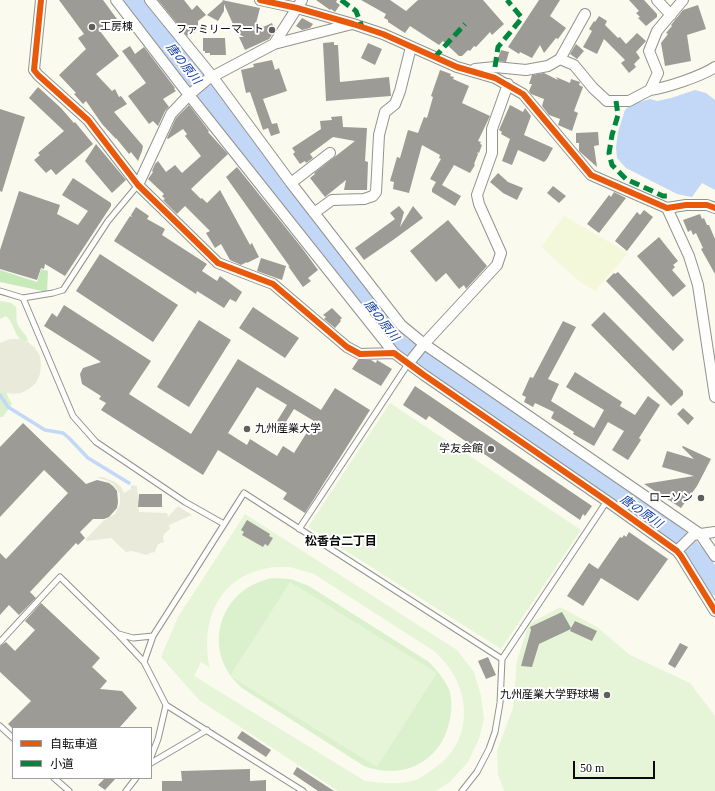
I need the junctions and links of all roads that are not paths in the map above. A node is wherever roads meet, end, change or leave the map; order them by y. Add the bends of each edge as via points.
1 (41, 0) edge
2 (116, 0) edge
3 (150, 0) edge
4 (260, 0) edge
5 (656, 0) edge
6 (683, 0) edge
7 (299, 4) edge
8 (585, 14) dead end
9 (671, 15) junction
10 (353, 24) junction
11 (274, 44) junction
12 (411, 47) junction
13 (560, 59) junction
14 (715, 67) edge
15 (469, 70) junction
16 (210, 78) junction
17 (508, 84) junction
18 (650, 90) junction
19 (192, 92) junction
20 (330, 153) dead end
21 (291, 183) junction
22 (138, 185) junction
23 (667, 208) junction
24 (715, 208) edge
25 (314, 213) junction
26 (0, 292) edge
27 (23, 298) junction
28 (424, 344) junction
29 (394, 353) junction
30 (408, 364) junction
31 (715, 397) edge
32 (607, 501) junction
33 (224, 524) junction
34 (300, 529) junction
35 (715, 532) edge
36 (696, 535) junction
37 (678, 550) junction
38 (715, 556) edge
39 (715, 611) edge
40 (118, 634) junction
41 (153, 636) junction
42 (0, 642) edge
43 (502, 658) junction
44 (144, 662) junction
45 (166, 705) junction
46 (0, 726) edge
47 (207, 730) junction
48 (12, 737) edge
49 (152, 754) edge
50 (152, 762) edge
51 (55, 779) edge
52 (135, 779) edge
53 (69, 791) edge
54 (126, 791) edge
55 (303, 791) edge
56 (462, 791) edge

1 - 22 street via 34,70 88,120
2 - 19 street
3 - 16 street
4 - 7 street
5 - 9 street
6 - 9 street
7 - 10 street
7 - 11 street
8 - 13 street
9 - 18 street via 657,31 650,51 658,73
10 - 11 street
10 - 12 street
11 - 16 street
12 - 15 street
12 - 25 street via 400,91 395,104 385,112 379,135 376,192 373,196 364,198 332,200
13 - 15 street via 548,66 526,70 495,67
13 - 18 street via 574,65 592,88 607,101 629,101
14 - 18 street via 659,89
15 - 17 street
16 - 19 street
16 - 21 street
17 - 23 street via 523,94 591,175
17 - 28 street via 492,129 492,153 477,195 501,253 500,258 497,265
19 - 22 street via 171,114
19 - 29 street
20 - 21 street
21 - 25 street
22 - 27 lane via 108,221 63,290
22 - 29 street via 218,263 273,284 347,347 360,354
23 - 24 street via 686,205 707,205
23 - 31 street via 689,256 698,285
25 - 28 street via 401,325
26 - 27 lane
27 - 33 lane via 73,416 96,442 185,502
28 - 30 street
28 - 36 street
29 - 30 street
30 - 32 street
30 - 34 lane
32 - 37 street
32 - 43 lane
33 - 34 lane via 244,493
33 - 41 lane
34 - 43 lane
35 - 36 street
36 - 37 street
36 - 38 street
37 - 39 street
40 - 41 lane via 134,638
40 - 42 lane via 60,577
40 - 44 lane
41 - 44 lane
43 - 56 lane via 500,703 495,732 477,772
44 - 45 lane
45 - 47 lane
45 - 49 lane
46 - 48 lane
47 - 50 lane
47 - 55 lane
51 - 53 lane
52 - 54 lane

